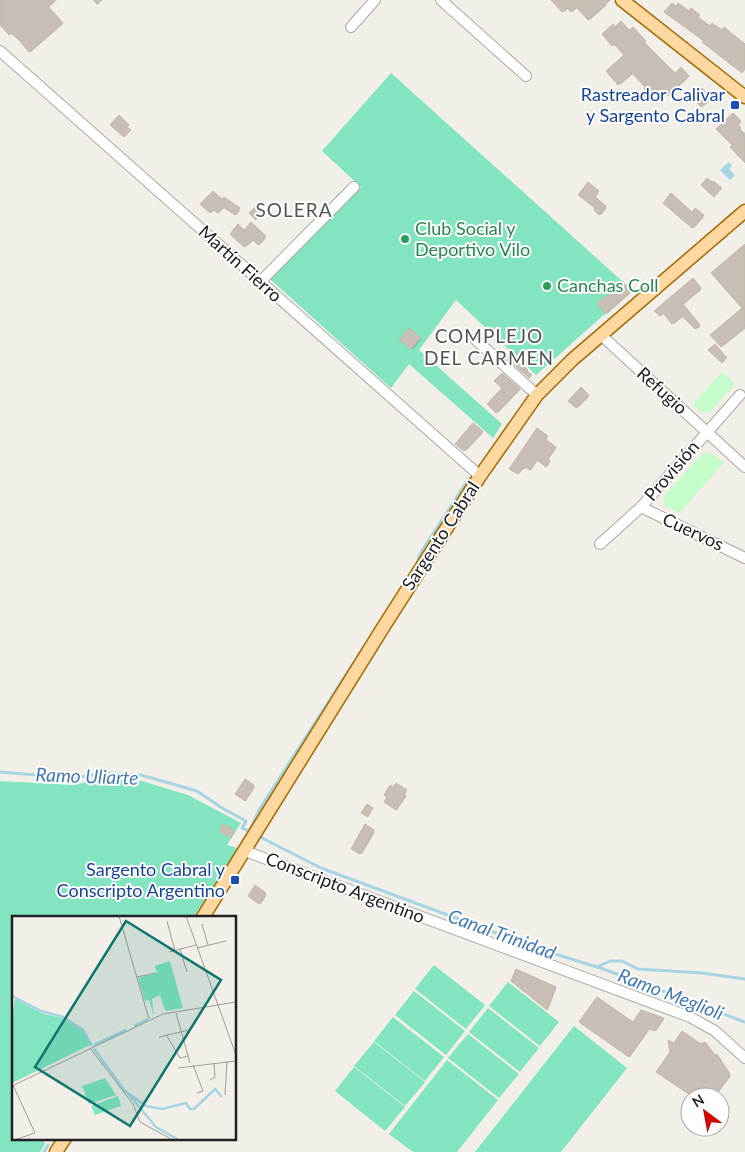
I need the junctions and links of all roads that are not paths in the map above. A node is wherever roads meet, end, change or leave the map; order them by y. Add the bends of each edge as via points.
1 (375, 0) edge
2 (441, 0) edge
3 (622, 0) edge
4 (351, 27) dead end
5 (0, 51) edge
6 (526, 76) dead end
7 (745, 97) edge
8 (354, 187) dead end
9 (745, 211) edge
10 (260, 282) junction
11 (601, 335) junction
12 (476, 340) dead end
13 (537, 395) junction
14 (740, 395) dead end
15 (707, 432) junction
16 (745, 467) edge
17 (480, 476) junction
18 (641, 507) junction
19 (600, 544) dead end
20 (745, 558) edge
21 (245, 851) junction
22 (205, 916) edge
23 (745, 1058) edge
24 (64, 1140) edge
25 (56, 1152) edge

1 - 4 street
2 - 6 street
3 - 7 main road
5 - 10 street, Martín Fierro
8 - 10 street
9 - 11 main road, Sargento Cabral
10 - 17 street, Martín Fierro
11 - 13 main road, Sargento Cabral
11 - 15 street, Refugio
12 - 13 street
13 - 17 main road, Sargento Cabral
14 - 15 street, Provisión
15 - 16 street, Refugio
15 - 18 street, Provisión
17 - 21 main road, Sargento Cabral via 380,623
18 - 19 street, Provisión
18 - 20 street, Cuervos
21 - 22 main road, Sargento Cabral
21 - 23 street, Conscripto Argentino via 690,1017 715,1032
24 - 25 main road

